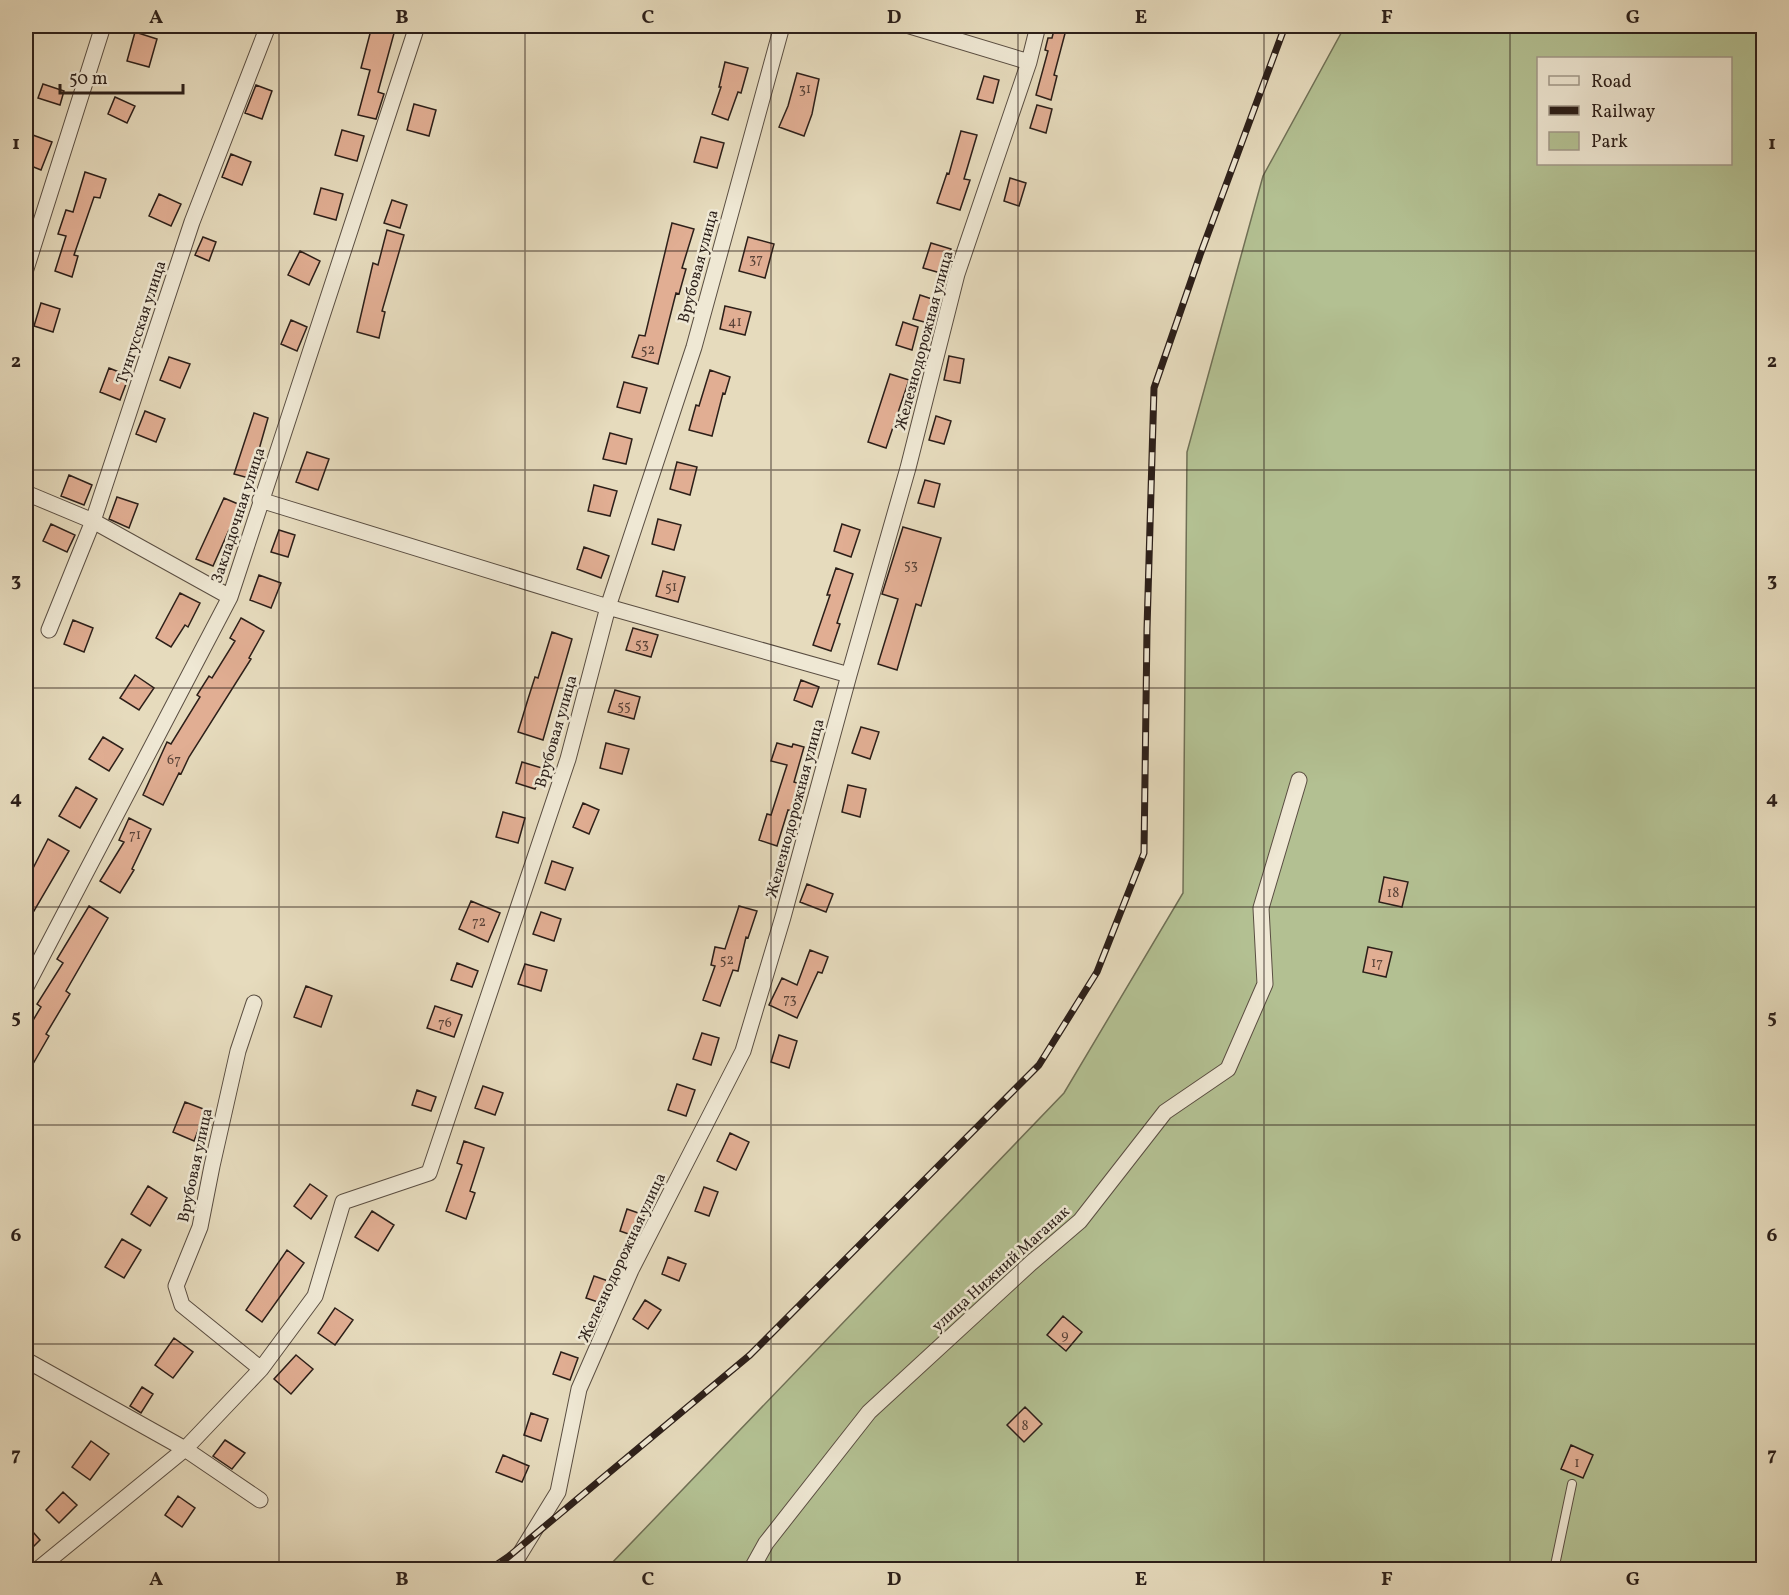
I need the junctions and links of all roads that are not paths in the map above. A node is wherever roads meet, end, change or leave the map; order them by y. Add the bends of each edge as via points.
1 (103, 26) edge
2 (268, 26) edge
3 (417, 26) edge
4 (782, 26) edge
5 (910, 26) edge
6 (1038, 26) edge
7 (1029, 62) junction
8 (26, 269) edge
9 (26, 493) edge
10 (260, 500) junction
11 (93, 521) junction
12 (230, 597) junction
13 (608, 607) junction
14 (49, 630) dead end
15 (849, 675) junction
16 (1299, 780) dead end
17 (26, 987) edge
18 (254, 1003) dead end
19 (26, 1360) edge
20 (261, 1369) junction
21 (185, 1449) junction
22 (1572, 1484) dead end
23 (260, 1500) dead end
24 (37, 1569) edge
25 (510, 1569) edge
26 (751, 1569) edge
27 (1554, 1569) edge

1 - 8 street
2 - 11 street, Тунгусская улица via 192,222
3 - 10 street, Закладочная улица
4 - 13 street, Врубовая улица via 694,347
5 - 7 street
6 - 7 street, Железнодорожная улица
7 - 15 street, Железнодорожная улица via 957,274 908,468
9 - 11 street
10 - 12 street, Закладочная улица
10 - 13 street
11 - 12 street
11 - 14 street, Тунгусская улица
12 - 17 street, Закладочная улица
13 - 15 street
13 - 20 street, Врубовая улица via 568,759 429,1173 343,1202 315,1296
15 - 25 street, Железнодорожная улица via 743,1051 631,1270 579,1389 558,1492
16 - 26 street, улица Нижний Маганак via 1261,908 1265,984 1228,1069 1165,1112 1080,1221 869,1412 766,1544
18 - 20 street, Врубовая улица via 238,1051 200,1227 176,1286 182,1305
19 - 21 street
20 - 21 street, Врубовая улица
21 - 23 street
21 - 24 street, Врубовая улица
22 - 27 lane

